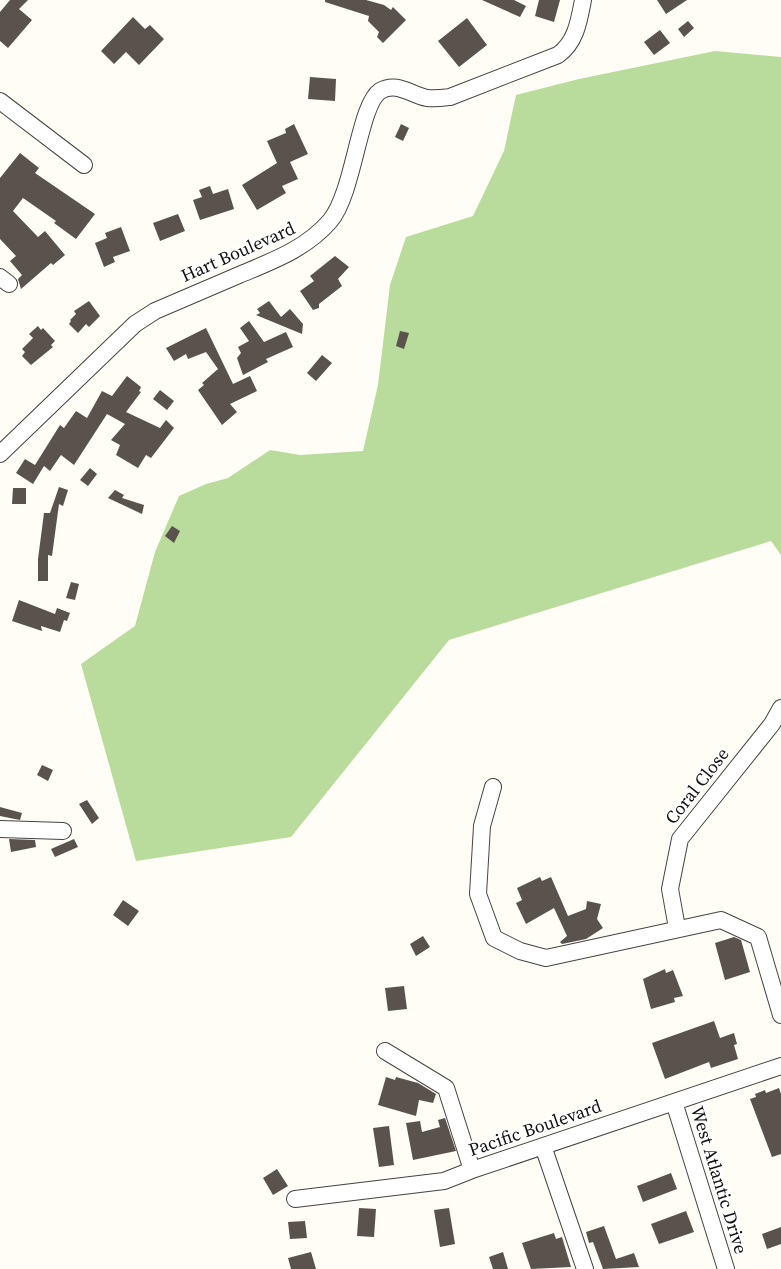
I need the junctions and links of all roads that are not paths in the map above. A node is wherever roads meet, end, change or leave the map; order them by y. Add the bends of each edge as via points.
1 (583, 0) edge
2 (0, 101) edge
3 (84, 165) dead end
4 (0, 454) edge
5 (781, 708) edge
6 (493, 787) dead end
7 (0, 829) edge
8 (64, 831) dead end
9 (677, 928) junction
10 (781, 1015) edge
11 (385, 1051) dead end
12 (781, 1066) edge
13 (674, 1102) junction
14 (543, 1146) junction
15 (472, 1170) junction
16 (295, 1199) dead end
17 (585, 1269) edge
18 (726, 1269) edge

1 - 4 street, Hart Boulevard via 574,37 558,56 450,97 425,98 394,87 378,92 369,106 345,195 331,220 310,241 288,254 155,310
2 - 3 street
5 - 9 street, Coral Close via 772,724 680,840 670,889
6 - 9 street via 482,826 478,894 494,938 520,951 546,958
7 - 8 street
9 - 10 street via 720,920 758,937
11 - 15 street via 446,1088
12 - 13 street, Pacific Boulevard
13 - 14 street, Pacific Boulevard
13 - 18 street, West Atlantic Drive
14 - 15 street, Pacific Boulevard
14 - 17 street
15 - 16 street, Pacific Boulevard via 444,1181

